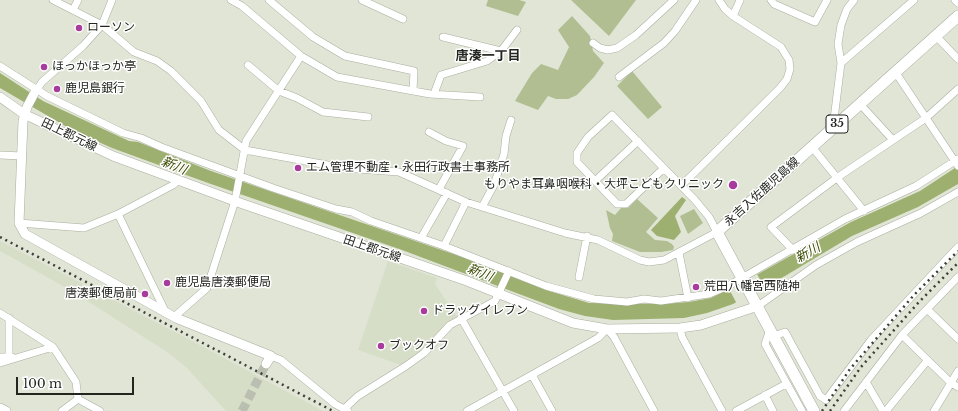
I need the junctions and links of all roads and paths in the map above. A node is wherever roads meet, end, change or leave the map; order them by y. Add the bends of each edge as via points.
1 (53, 0) edge
2 (78, 0) edge
3 (112, 0) edge
4 (231, 0) edge
5 (268, 0) edge
6 (362, 0) edge
7 (674, 0) edge
8 (696, 0) edge
9 (719, 0) edge
10 (740, 0) edge
11 (771, 0) edge
12 (827, 0) edge
13 (854, 0) edge
14 (914, 0) edge
15 (955, 0) edge
16 (244, 3) edge
17 (958, 3) edge
18 (73, 10) junction
19 (733, 16) junction
20 (958, 16) edge
21 (403, 19) dead end
22 (102, 25) junction
23 (517, 30) dead end
24 (936, 36) junction
25 (443, 37) dead end
26 (593, 43) dead end
27 (501, 51) junction
28 (301, 56) junction
29 (958, 59) edge
30 (841, 62) junction
31 (248, 65) dead end
32 (0, 66) edge
33 (896, 72) junction
34 (619, 77) dead end
35 (958, 89) edge
36 (413, 90) junction
37 (36, 91) junction
38 (279, 91) junction
39 (434, 94) junction
40 (0, 97) edge
41 (480, 97) dead end
42 (860, 104) junction
43 (26, 111) junction
44 (368, 117) dead end
45 (926, 118) junction
46 (512, 120) dead end
47 (833, 127) junction
48 (429, 132) dead end
49 (893, 140) junction
50 (638, 142) junction
51 (812, 147) junction
52 (245, 150) junction
53 (0, 155) edge
54 (22, 156) junction
55 (957, 162) edge
56 (664, 168) junction
57 (240, 176) junction
58 (838, 177) junction
59 (178, 181) junction
60 (595, 181) junction
61 (681, 186) junction
62 (439, 189) junction
63 (958, 192) edge
64 (447, 193) junction
65 (236, 200) junction
66 (466, 202) junction
67 (482, 207) junction
68 (864, 211) junction
69 (118, 214) junction
70 (19, 223) junction
71 (717, 232) junction
72 (587, 236) junction
73 (422, 238) junction
74 (444, 246) junction
75 (958, 247) edge
76 (793, 250) junction
77 (679, 253) junction
78 (509, 271) junction
79 (578, 277) dead end
80 (958, 277) edge
81 (742, 278) junction
82 (500, 294) junction
83 (688, 298) junction
84 (758, 306) junction
85 (928, 308) junction
86 (0, 313) edge
87 (170, 315) junction
88 (9, 318) junction
89 (461, 318) junction
90 (680, 328) junction
91 (607, 329) junction
92 (772, 332) junction
93 (902, 335) junction
94 (958, 339) edge
95 (54, 348) junction
96 (0, 357) edge
97 (9, 357) junction
98 (18, 358) junction
99 (268, 360) joint
100 (927, 361) junction
101 (0, 363) edge
102 (958, 371) edge
103 (532, 375) junction
104 (866, 382) junction
105 (951, 383) junction
106 (786, 384) junction
107 (958, 387) edge
108 (502, 392) junction
109 (765, 395) junction
110 (78, 399) junction
111 (0, 408) edge
112 (346, 410) edge
113 (6, 411) edge
114 (62, 411) edge
115 (100, 411) edge
116 (467, 411) edge
117 (514, 411) edge
118 (552, 411) edge
119 (654, 411) edge
120 (722, 411) edge
121 (736, 411) edge
122 (773, 411) edge
123 (802, 411) edge
124 (814, 411) edge
125 (844, 411) edge
126 (884, 411) edge
127 (934, 411) edge

1 - 18 street
2 - 18 street
3 - 22 street
4 - 16 street
5 - 36 street via 313,37 345,56 414,71
6 - 21 street
7 - 26 street via 636,35 617,48 608,50
8 - 34 street via 664,43
9 - 19 street via 725,10
10 - 19 street
11 - 12 street via 774,4 815,22
13 - 30 street via 847,8 841,25 838,44
14 - 30 street
15 - 17 street
16 - 28 street
18 - 22 street
19 - 61 street via 782,47 789,60 787,79
20 - 24 main road, 永吉入佐鹿児島線 / 35
22 - 37 street
22 - 52 street via 134,52 157,61 172,71 201,101 219,130
23 - 27 street
24 - 29 street
24 - 33 main road, 永吉入佐鹿児島線 / 35
25 - 27 street
27 - 39 street via 487,61 441,75
28 - 36 street via 337,77
28 - 38 street
30 - 47 street
31 - 38 street
32 - 37 street
33 - 42 main road, 永吉入佐鹿児島線 / 35
33 - 45 street
35 - 45 street
36 - 39 street
37 - 43 street
37 - 57 street via 123,133
38 - 44 street via 323,112
38 - 52 street via 246,141
39 - 41 street
40 - 43 street, 田上郡元線
42 - 47 main road, 永吉入佐鹿児島線 / 35
42 - 49 street
43 - 54 street
43 - 59 street, 田上郡元線 via 113,156
45 - 49 street
45 - 55 street
46 - 67 street via 494,185
47 - 51 main road, 永吉入佐鹿児島線 / 35
48 - 62 street via 446,142 463,146
49 - 58 street
50 - 56 street
50 - 60 street
50 - 60 street via 612,115 596,128 577,153 577,162
51 - 58 street
51 - 71 main road, 永吉入佐鹿児島線 / 35
52 - 57 street
52 - 62 street via 344,168 399,172
53 - 54 street
54 - 70 street
55 - 68 street via 916,186
56 - 60 street via 626,204 617,204
56 - 61 street
57 - 65 street
57 - 73 street via 352,212
58 - 68 street
58 - 76 street via 771,227
59 - 65 street, 田上郡元線
59 - 69 street
61 - 71 street via 709,216
62 - 64 street
63 - 84 street via 816,265
64 - 66 street
64 - 73 street
65 - 82 street, 田上郡元線
65 - 87 street via 206,288
66 - 67 street
66 - 74 street
67 - 72 street via 565,233
68 - 76 street via 845,219
69 - 70 street via 84,228
69 - 87 street
70 - 87 street via 25,234
71 - 77 street
71 - 81 main road, 永吉入佐鹿児島線
72 - 77 street via 649,262 664,260
72 - 79 street
73 - 74 street
74 - 78 street
75 - 92 street via 871,340 826,400 820,396 785,332
76 - 81 street
77 - 83 street
78 - 82 street
78 - 83 street via 546,286 594,299 627,302
80 - 85 street
81 - 83 street via 709,294
81 - 84 main road, 永吉入佐鹿児島線
82 - 89 street via 495,301
82 - 91 street, 田上郡元線 via 573,323
84 - 90 street, 田上郡元線 via 701,325
84 - 92 main road, 永吉入佐鹿児島線
85 - 93 street
85 - 94 street
86 - 88 street
87 - 99 street
88 - 95 street
88 - 97 street
89 - 108 street
89 - 112 street via 424,353 366,390
90 - 91 street, 田上郡元線
90 - 120 street via 682,337
91 - 103 street via 598,338
91 - 119 street
92 - 106 street via 765,344
92 - 124 main road, 永吉入佐鹿児島線
93 - 100 street
93 - 104 street
95 - 98 street
95 - 110 street via 76,382
96 - 97 street
97 - 98 street
98 - 101 street
99 - 112 street via 286,364
100 - 105 street
100 - 126 street
102 - 105 street
103 - 108 street
103 - 118 street
104 - 125 street
104 - 126 street
105 - 107 street
105 - 127 street
106 - 109 street
106 - 123 street
108 - 116 street
108 - 117 street
109 - 121 street
109 - 122 street
110 - 114 street
110 - 115 street
111 - 113 street

